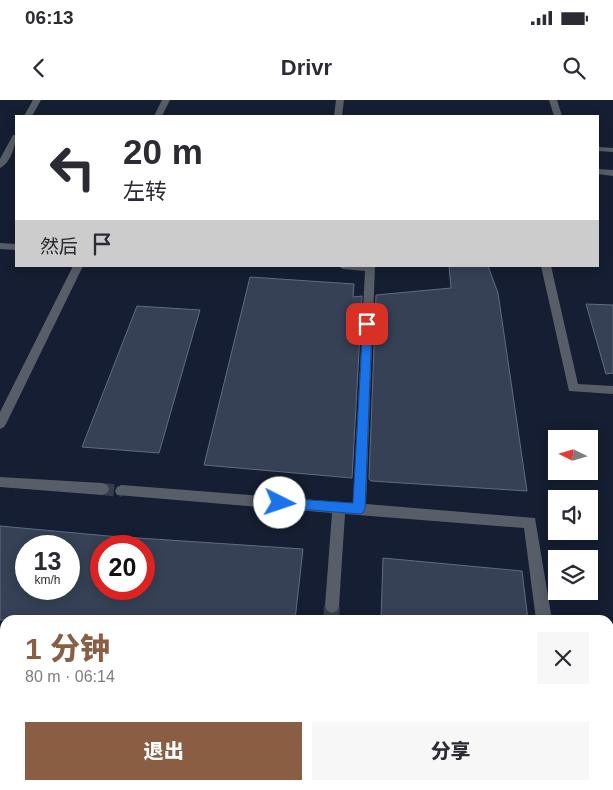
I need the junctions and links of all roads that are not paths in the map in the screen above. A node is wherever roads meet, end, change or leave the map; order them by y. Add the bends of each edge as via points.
1 (37, 100) edge
2 (166, 100) edge
3 (340, 100) edge
4 (553, 100) edge
5 (29, 115) edge
6 (158, 115) edge
7 (338, 115) edge
8 (558, 115) edge
9 (15, 139) edge
10 (599, 149) edge
11 (613, 150) edge
12 (0, 166) edge
13 (599, 172) edge
14 (613, 173) edge
15 (0, 246) edge
16 (15, 247) edge
17 (78, 267) edge
18 (370, 267) edge
19 (546, 267) edge
20 (613, 390) edge
21 (0, 424) edge
22 (0, 482) edge
23 (102, 489) tunnel mouth
24 (122, 491) tunnel mouth
25 (339, 508) junction
26 (359, 509) junction
27 (332, 606) tunnel mouth
28 (543, 615) edge

1 - 5 street
2 - 6 street
3 - 7 street
4 - 8 street
9 - 12 street
10 - 11 street
13 - 14 street
15 - 16 street
17 - 21 street
18 - 26 street
19 - 20 street via 573,388
22 - 23 street
24 - 25 street
25 - 26 street
25 - 27 street
26 - 28 street via 530,522

